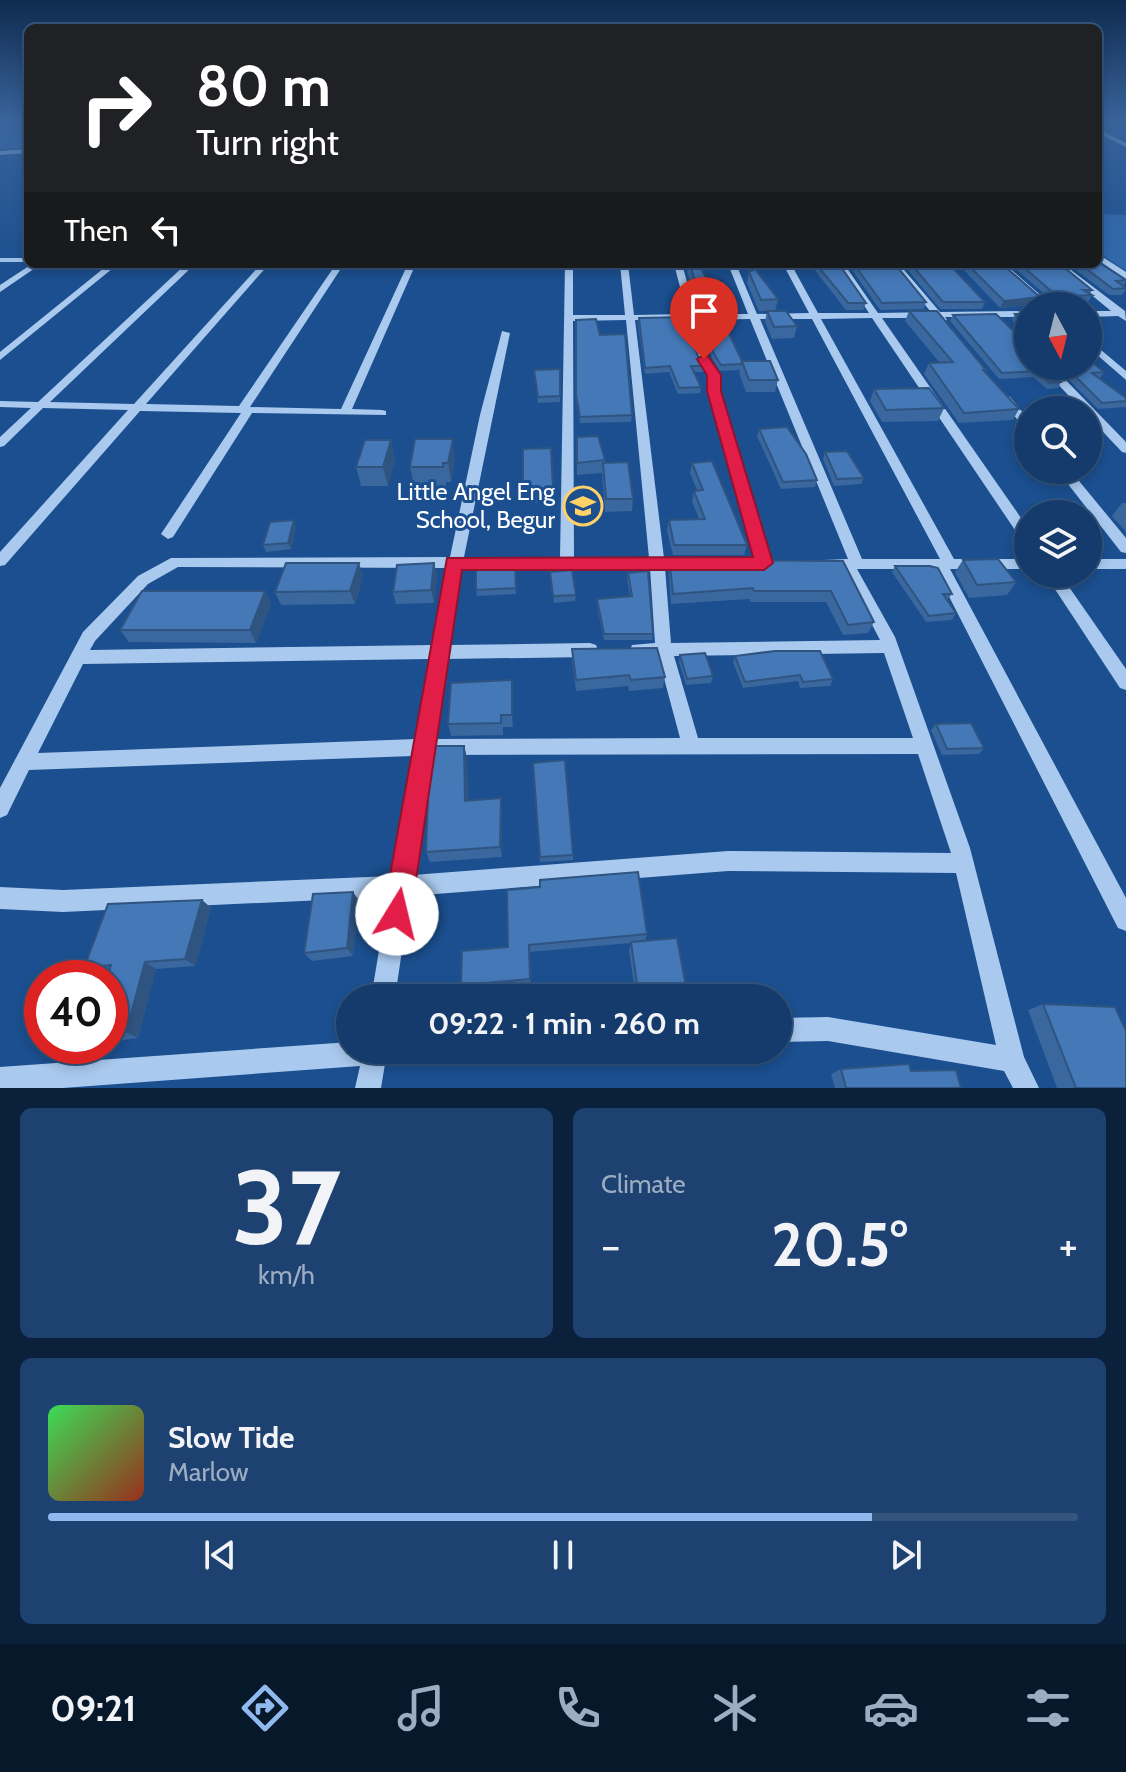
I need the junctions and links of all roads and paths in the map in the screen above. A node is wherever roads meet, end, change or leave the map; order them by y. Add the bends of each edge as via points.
1 (1102, 259) edge
2 (0, 260) edge
3 (24, 260) edge
4 (31, 268) edge
5 (109, 268) edge
6 (187, 268) edge
7 (261, 268) edge
8 (337, 268) edge
9 (405, 268) edge
10 (569, 268) edge
11 (624, 268) edge
12 (679, 268) edge
13 (734, 268) edge
14 (789, 268) edge
15 (843, 268) edge
16 (898, 268) edge
17 (1005, 268) edge
18 (1063, 268) edge
19 (1126, 276) edge
20 (0, 289) edge
21 (1032, 292) edge
22 (987, 304) edge
23 (997, 314) junction
24 (1014, 314) edge
25 (1102, 314) edge
26 (938, 315) junction
27 (1124, 315) edge
28 (753, 316) junction
29 (876, 316) junction
30 (691, 317) junction
31 (817, 317) junction
32 (570, 318) junction
33 (630, 318) junction
34 (1007, 325) edge
35 (948, 327) edge
36 (505, 333) dead end
37 (1102, 355) edge
38 (0, 357) edge
39 (1126, 377) edge
40 (1059, 380) edge
41 (998, 389) edge
42 (0, 404) edge
43 (40, 405) junction
44 (139, 407) junction
45 (1014, 409) edge
46 (246, 410) junction
47 (345, 412) junction
48 (382, 413) dead end
49 (0, 443) edge
50 (1126, 449) edge
51 (1074, 484) edge
52 (1014, 518) edge
53 (168, 534) dead end
54 (1126, 548) edge
55 (0, 561) edge
56 (454, 563) junction
57 (567, 563) junction
58 (657, 563) junction
59 (703, 563) edge
60 (764, 563) edge
61 (806, 564) edge
62 (852, 564) junction
63 (945, 564) junction
64 (1014, 564) edge
65 (1102, 564) edge
66 (1126, 564) edge
67 (1062, 588) edge
68 (890, 646) junction
69 (666, 649) junction
70 (440, 652) junction
71 (79, 657) junction
72 (1126, 683) edge
73 (691, 746) junction
74 (923, 746) junction
75 (424, 747) junction
76 (24, 762) junction
77 (0, 808) edge
78 (963, 863) junction
79 (401, 886) junction
80 (0, 898) edge
81 (1126, 920) edge
82 (385, 984) edge
83 (792, 1030) edge
84 (336, 1054) edge
85 (1012, 1060) junction
86 (372, 1064) edge
87 (0, 1080) edge
88 (368, 1088) edge
89 (1026, 1088) edge

1 - 19 street
2 - 3 street
4 - 20 street
5 - 38 street
6 - 43 street
7 - 44 street
8 - 46 street
9 - 47 street
10 - 32 street
11 - 33 street
12 - 30 street
13 - 28 street
14 - 31 street
15 - 29 street
16 - 26 street
17 - 21 street
18 - 27 street
22 - 23 street
23 - 24 street
23 - 26 street
23 - 34 street
25 - 27 street
26 - 29 street
26 - 35 street
28 - 30 street
28 - 31 street
28 - 62 street
29 - 31 street
29 - 52 street
30 - 33 street
30 - 60 street via 714,375 714,391
31 - 63 street
32 - 33 street
32 - 57 street
33 - 58 street
36 - 56 street
37 - 39 street
40 - 50 street
41 - 45 street
42 - 43 street
43 - 44 street
43 - 49 street
44 - 46 street
44 - 55 street
46 - 47 street
46 - 53 street
47 - 48 street
51 - 54 street
56 - 57 street
56 - 70 street
56 - 71 street via 176,562 143,580 89,637
57 - 58 street
58 - 59 street
58 - 69 street
61 - 62 street
62 - 63 street
62 - 68 street
63 - 64 street
63 - 81 street
65 - 66 street
67 - 72 street
68 - 69 street
68 - 74 street
69 - 70 street
69 - 73 street
70 - 71 street
70 - 75 street
71 - 76 street
73 - 74 street
73 - 75 street
74 - 78 street
75 - 76 street
75 - 79 street
76 - 77 street
78 - 79 street via 728,861
78 - 85 street
79 - 80 street via 63,901
79 - 82 street
83 - 85 street via 828,1029
84 - 87 street
85 - 89 street
86 - 88 street

